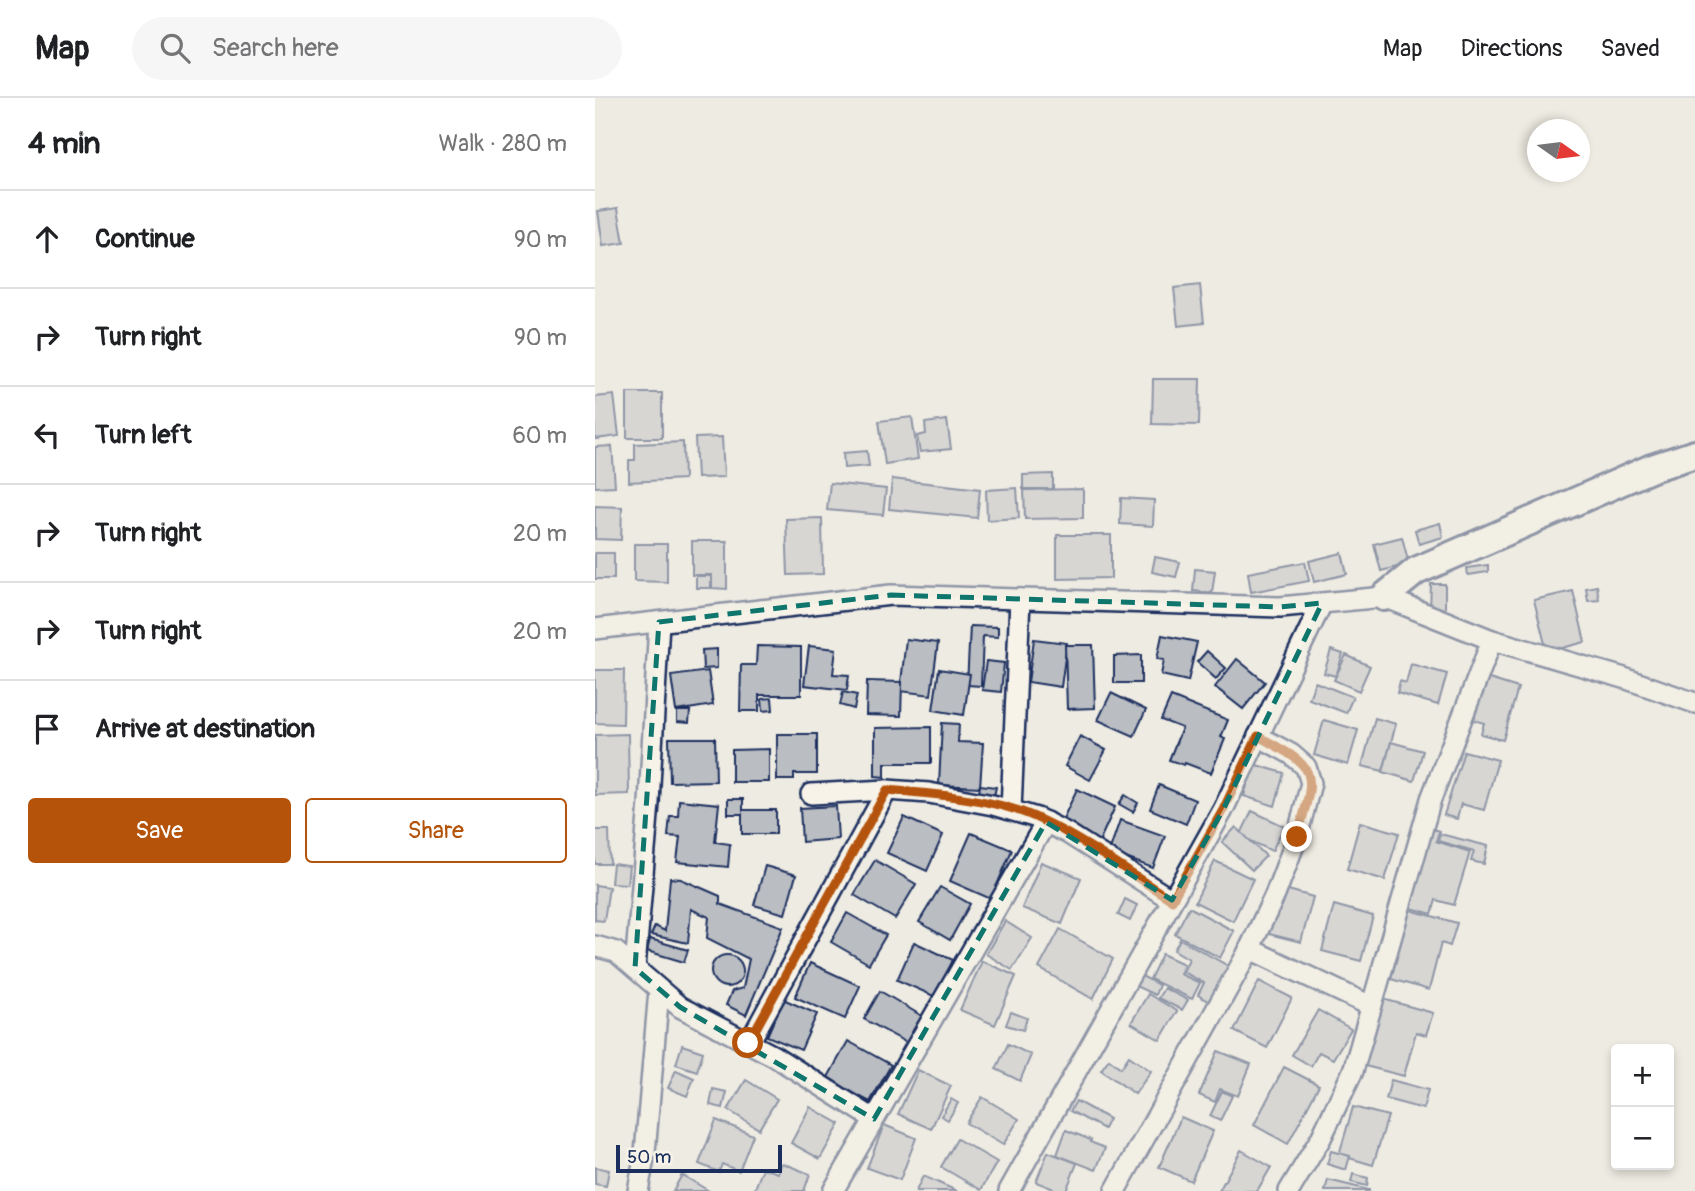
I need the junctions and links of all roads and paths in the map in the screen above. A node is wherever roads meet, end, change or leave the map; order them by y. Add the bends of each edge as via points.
1 (1695, 454) edge
2 (1384, 597) junction
3 (1020, 599) junction
4 (1322, 603) junction
5 (659, 622) junction
6 (595, 629) edge
7 (1492, 640) junction
8 (1695, 702) edge
9 (1258, 736) junction
10 (887, 790) junction
11 (811, 794) dead end
12 (1011, 810) junction
13 (1046, 822) junction
14 (1172, 900) junction
15 (595, 946) edge
16 (1249, 949) junction
17 (635, 968) junction
18 (659, 990) junction
19 (1371, 1006) junction
20 (748, 1043) junction
21 (874, 1119) junction
22 (638, 1191) edge
23 (833, 1191) edge
24 (1009, 1191) edge
25 (1115, 1191) edge
26 (1289, 1191) edge

1 - 2 street via 1652,468 1416,570
2 - 4 street
2 - 7 street
3 - 4 street via 1280,607
3 - 5 street via 891,595
3 - 12 street
4 - 9 street
5 - 6 street
5 - 17 street
7 - 8 street
7 - 19 street via 1431,799
9 - 14 street
9 - 16 street via 1306,767 1311,783 1293,848
10 - 11 street
10 - 12 street via 929,793
10 - 20 street
12 - 13 street
13 - 14 street
13 - 21 street
14 - 24 street
15 - 17 street via 616,952
16 - 19 street
16 - 25 street
17 - 18 street
18 - 20 street via 680,1007
18 - 22 street
19 - 26 street via 1353,1071
20 - 21 street
21 - 23 street

